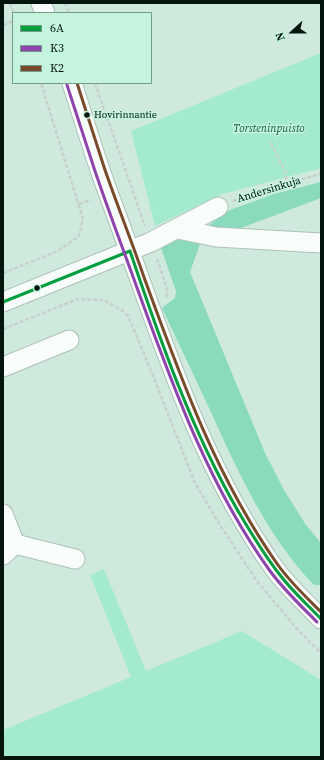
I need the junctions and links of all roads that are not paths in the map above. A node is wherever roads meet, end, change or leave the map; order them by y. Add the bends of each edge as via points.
1 (72, 84) edge
2 (218, 207) road end
3 (178, 229) junction
4 (321, 243) edge
5 (130, 251) junction
6 (3, 302) edge
7 (69, 340) dead end
8 (3, 367) edge
9 (3, 514) edge
10 (9, 549) edge
11 (75, 559) dead end
12 (321, 619) edge

1 - 5 street via 108,194
2 - 3 street
3 - 4 street via 216,237
3 - 5 street
5 - 6 street
5 - 12 street via 191,418 212,462 236,508 275,569
7 - 8 street
9 - 10 street
10 - 11 street

